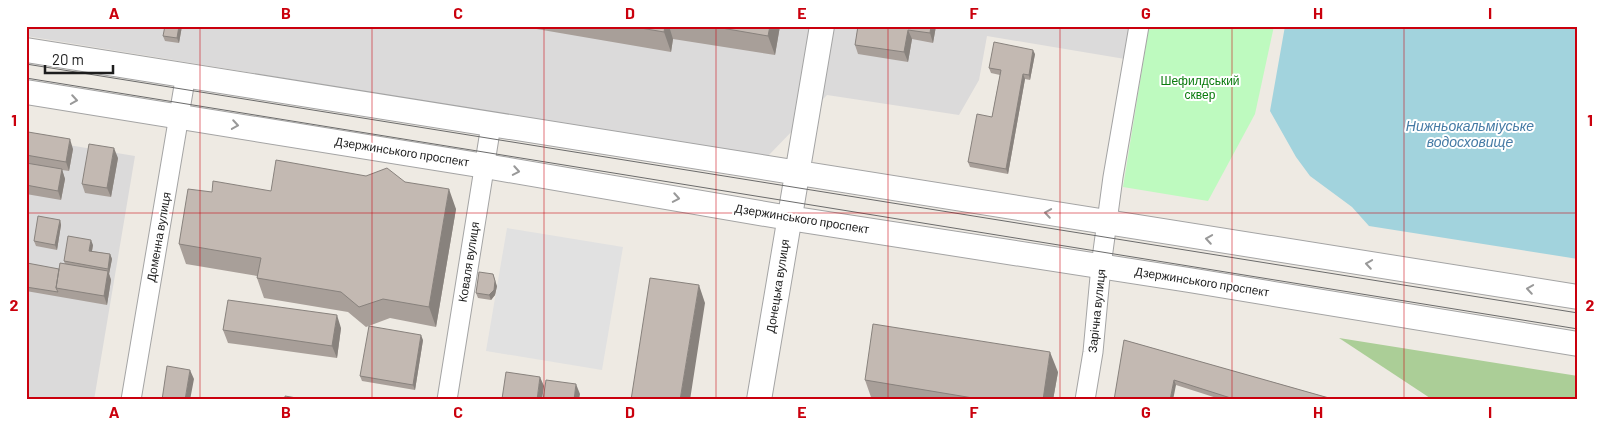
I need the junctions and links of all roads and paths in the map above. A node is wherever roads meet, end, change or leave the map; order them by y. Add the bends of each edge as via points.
1 (822, 26) edge
2 (1139, 26) edge
3 (26, 50) edge
4 (186, 74) junction
5 (26, 92) edge
6 (179, 116) junction
7 (491, 125) junction
8 (485, 166) junction
9 (796, 173) junction
10 (789, 218) junction
11 (1107, 223) junction
12 (1101, 266) junction
13 (1578, 297) edge
14 (1578, 344) edge
15 (131, 400) edge
16 (447, 400) edge
17 (759, 400) edge
18 (1085, 400) edge

1 - 9 street
2 - 11 street
3 - 4 street
4 - 6 street, Доменна вулиця
4 - 7 street
5 -> 6 street, Дзержинського проспект
6 -> 8 street, Дзержинського проспект
6 - 15 street, Доменна вулиця
7 - 8 street, Коваля вулиця
7 - 9 street
8 -> 10 street, Дзержинського проспект
8 - 16 street, Коваля вулиця
9 - 10 street, Донецька вулиця
11 -> 9 street
10 - 12 street, Дзержинського проспект
10 - 17 street, Донецька вулиця
11 - 12 street, Зарічна вулиця
13 -> 11 street
12 - 14 street, Дзержинського проспект
12 - 18 street, Зарічна вулиця

